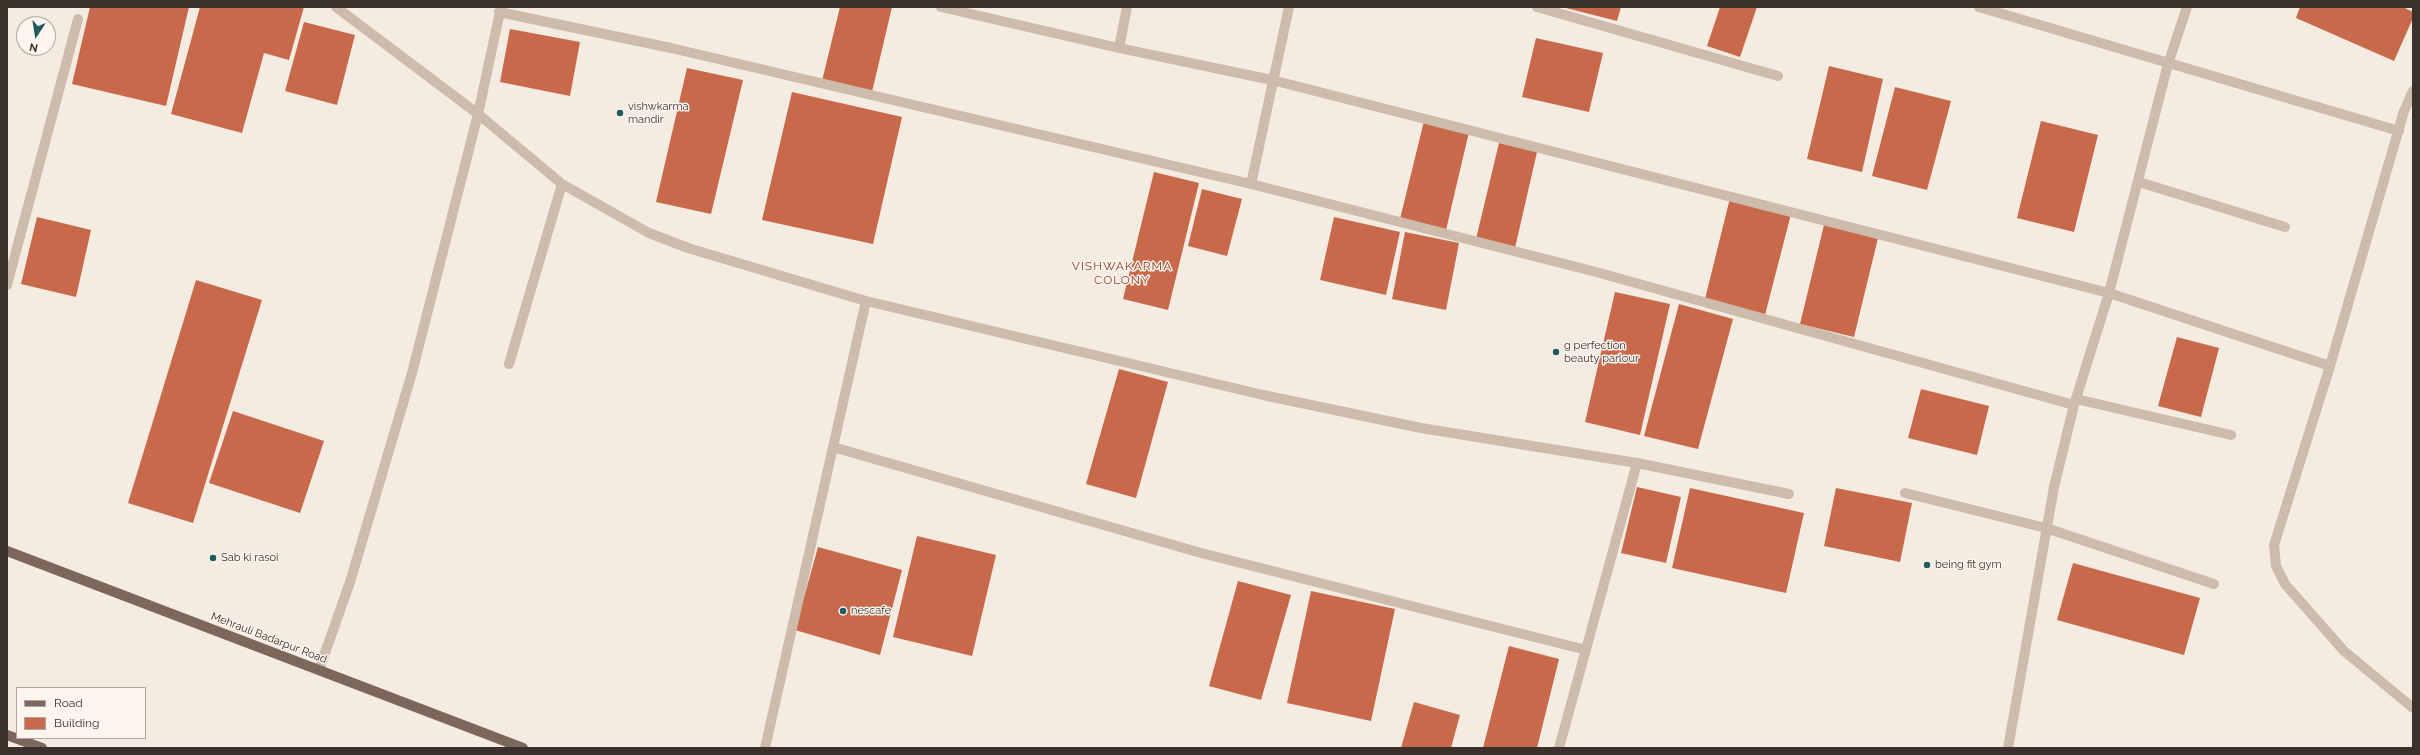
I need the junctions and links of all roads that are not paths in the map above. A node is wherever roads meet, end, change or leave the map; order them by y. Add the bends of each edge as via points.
1 (336, 7) edge
2 (941, 7) edge
3 (1127, 7) edge
4 (1289, 7) edge
5 (1537, 7) edge
6 (1979, 7) edge
7 (2187, 7) edge
8 (500, 9) edge
9 (78, 19) dead end
10 (1119, 48) junction
11 (2168, 64) junction
12 (1778, 76) dead end
13 (1272, 80) junction
14 (2413, 91) edge
15 (478, 114) junction
16 (2399, 131) junction
17 (2139, 182) junction
18 (562, 184) junction
19 (1251, 184) junction
20 (2285, 227) dead end
21 (7, 285) edge
22 (2109, 293) junction
23 (866, 301) junction
24 (509, 364) dead end
25 (2330, 366) junction
26 (2075, 402) junction
27 (2231, 435) dead end
28 (833, 446) junction
29 (1637, 463) junction
30 (1789, 494) dead end
31 (1905, 494) dead end
32 (2046, 528) junction
33 (7, 551) edge
34 (2214, 584) dead end
35 (1586, 650) junction
36 (319, 670) junction
37 (2413, 708) edge
38 (18, 739) edge
39 (42, 748) edge
40 (523, 748) edge
41 (765, 748) edge
42 (1559, 748) edge
43 (2008, 748) edge

1 - 15 street
2 - 10 street
3 - 10 street
4 - 13 street
5 - 12 street
6 - 11 street
7 - 11 street
8 - 15 street
8 - 19 street
9 - 21 street
10 - 13 street
11 - 16 street
11 - 17 street
13 - 19 street
13 - 22 street
14 - 16 street
15 - 18 street
15 - 36 street via 412,373 350,582
16 - 25 street
17 - 20 street
17 - 22 street
18 - 23 street via 650,233 682,246
18 - 24 street
19 - 26 street via 1596,272
22 - 25 street
22 - 26 street
23 - 28 street
23 - 29 street via 1263,395 1421,428
25 - 37 street via 2274,545 2276,566 2285,584 2344,651
26 - 27 street
26 - 32 street
28 - 35 street via 1201,553
28 - 41 street
29 - 30 street
29 - 35 street
31 - 32 street
32 - 34 street
32 - 43 street
33 - 36 main road, Mehrauli Badarpur Road
35 - 42 street
36 - 40 main road, Mehrauli Badarpur Road
38 - 39 main road

